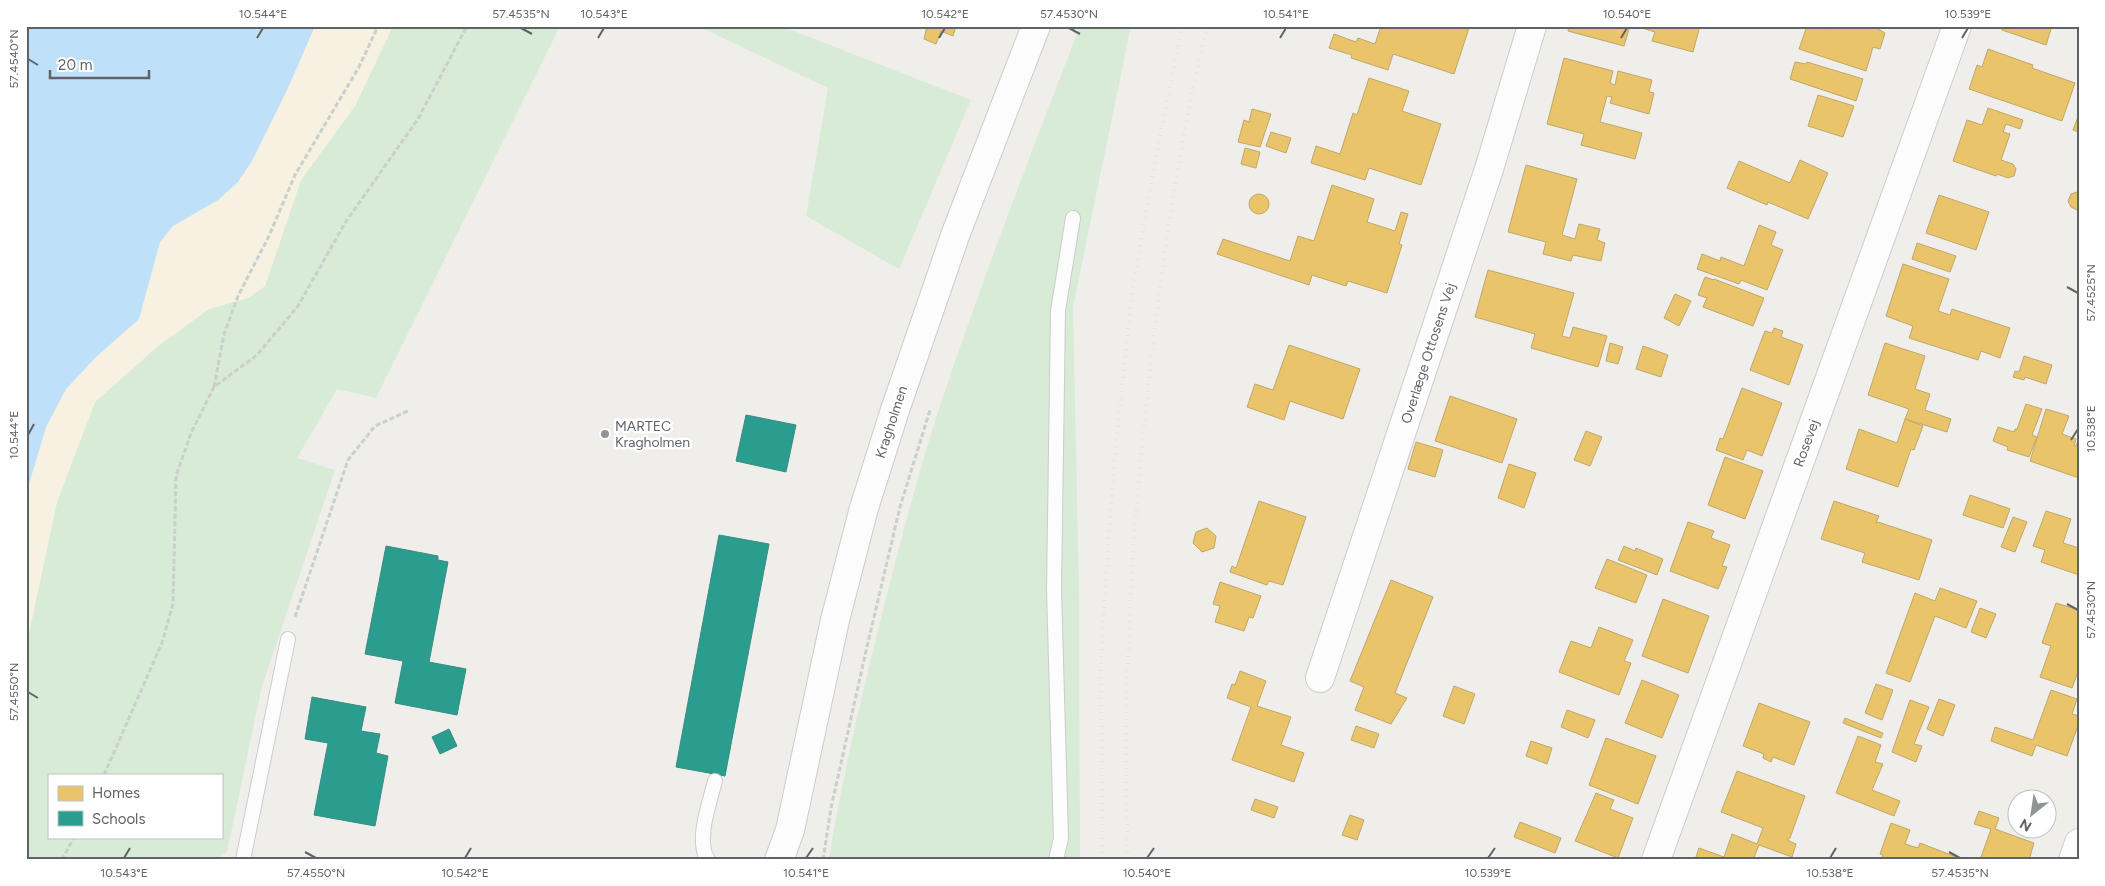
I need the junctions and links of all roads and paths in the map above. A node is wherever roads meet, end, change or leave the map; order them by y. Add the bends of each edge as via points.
1 (378, 26) edge
2 (467, 26) edge
3 (1036, 26) edge
4 (1532, 26) edge
5 (1957, 26) edge
6 (1073, 218) dead end
7 (214, 387) junction
8 (931, 408) dead end
9 (408, 411) dead end
10 (288, 639) joint
11 (1320, 678) dead end
12 (104, 774) edge
13 (715, 780) dead end
14 (790, 830) junction
15 (73, 838) edge
16 (2079, 843) edge
17 (62, 860) edge
18 (243, 860) edge
19 (708, 860) edge
20 (779, 860) edge
21 (792, 860) edge
22 (823, 860) edge
23 (1056, 860) edge
24 (1656, 860) edge
25 (2073, 860) edge

1 - 7 path via 359,66 295,175 238,296 224,334
2 - 7 path via 418,120 345,223 298,306 257,355
3 - 14 street, Kragholmen via 956,233 864,508 835,620
4 - 11 street, Overlæge Ottosens Vej via 1490,166
5 - 24 street, Rosevej
6 - 23 lane via 1058,311 1054,590 1061,838
7 - 12 path via 191,433 176,476 172,604 162,643
8 - 22 path via 900,507 831,808
9 - 10 path via 375,426 348,460
10 - 18 lane
13 - 19 lane via 702,839
14 - 20 street, Kragholmen
14 - 21 street, Kragholmen
15 - 17 path
16 - 25 street

